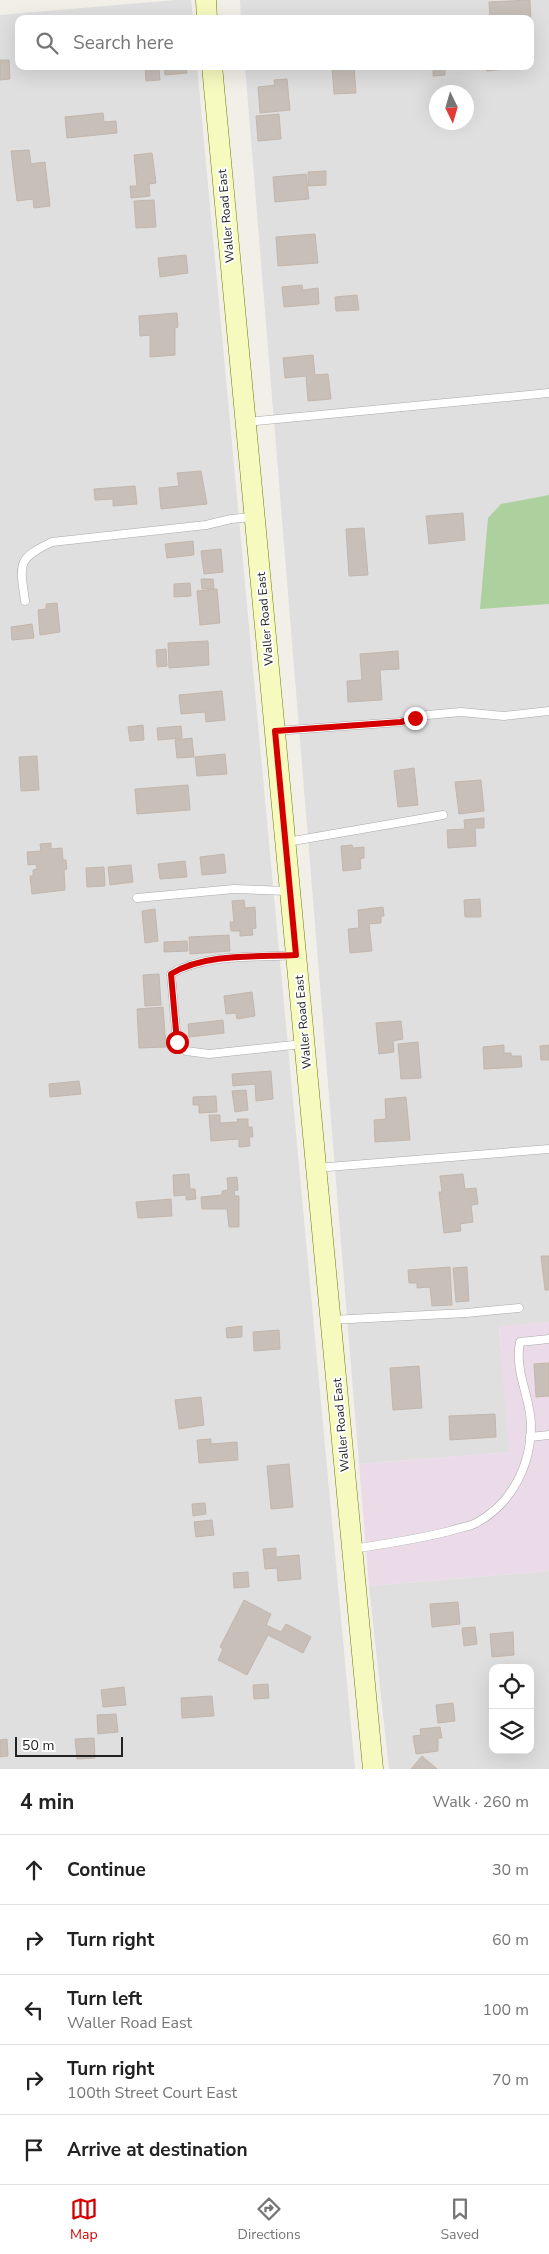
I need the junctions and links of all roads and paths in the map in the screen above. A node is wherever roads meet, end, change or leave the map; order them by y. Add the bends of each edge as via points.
1 (206, 0) edge
2 (207, 15) edge
3 (212, 70) edge
4 (549, 393) edge
5 (246, 422) junction
6 (255, 516) junction
7 (25, 601) dead end
8 (549, 711) edge
9 (275, 731) junction
10 (443, 815) dead end
11 (286, 842) junction
12 (290, 891) junction
13 (138, 898) dead end
14 (296, 955) junction
15 (305, 1044) junction
16 (549, 1149) edge
17 (316, 1168) junction
18 (519, 1308) dead end
19 (331, 1320) junction
20 (549, 1339) edge
21 (549, 1435) edge
22 (530, 1437) junction
23 (352, 1549) junction
24 (373, 1769) edge

1 - 2 street
3 - 5 street, Waller Road East
4 - 5 lane
5 - 6 street, Waller Road East
6 - 7 lane via 206,525 52,542 24,560 21,568
6 - 9 street, Waller Road East
8 - 9 lane via 504,716 462,712 427,715 401,722
9 - 11 street, Waller Road East
10 - 11 lane
11 - 12 street, Waller Road East
12 - 13 lane via 234,889
12 - 14 street, Waller Road East
14 - 15 street, Waller Road East
14 - 15 lane via 202,961 171,974 177,1042 186,1051 209,1054
15 - 17 street, Waller Road East
16 - 17 lane
17 - 19 street, Waller Road East
18 - 19 lane via 466,1314
19 - 23 street, Waller Road East
20 - 22 lane via 520,1342 521,1376 531,1423
21 - 22 lane
22 - 23 lane via 520,1480 505,1501 475,1524 425,1538
23 - 24 street, Waller Road East

